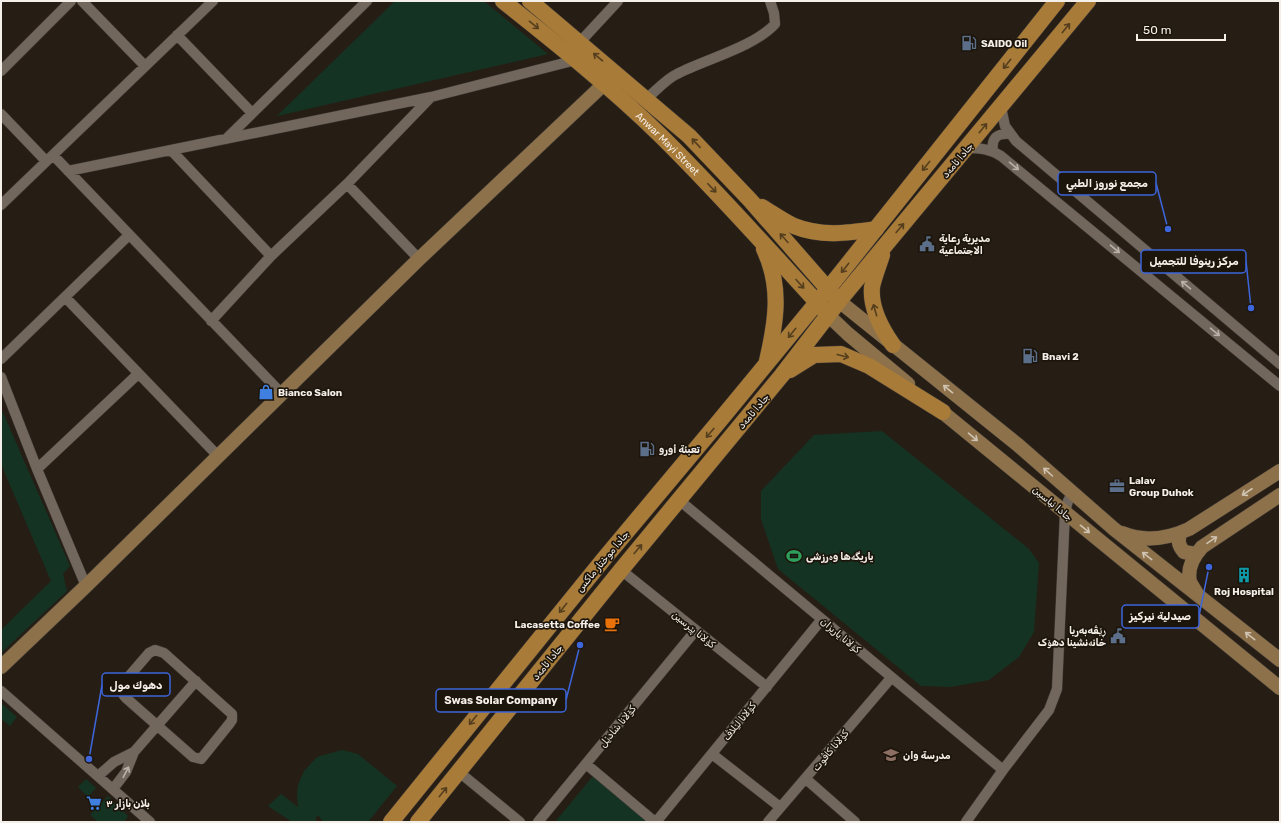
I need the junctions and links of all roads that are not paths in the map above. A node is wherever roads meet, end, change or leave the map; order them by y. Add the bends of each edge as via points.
1 (71, 1) edge
2 (82, 1) edge
3 (367, 1) edge
4 (503, 1) edge
5 (530, 1) edge
6 (618, 1) edge
7 (770, 1) edge
8 (1058, 1) edge
9 (1088, 1) edge
10 (209, 2) edge
11 (177, 35) junction
12 (580, 42) junction
13 (576, 60) junction
14 (145, 66) junction
15 (1, 71) edge
16 (604, 84) junction
17 (431, 97) junction
18 (646, 99) junction
19 (1001, 107) junction
20 (1, 114) edge
21 (252, 114) junction
22 (1010, 134) junction
23 (226, 139) junction
24 (967, 148) junction
25 (171, 150) junction
26 (993, 151) junction
27 (50, 158) junction
28 (68, 171) junction
29 (347, 184) junction
30 (750, 200) junction
31 (1, 205) edge
32 (876, 229) junction
33 (129, 235) junction
34 (760, 240) junction
35 (885, 246) junction
36 (271, 256) junction
37 (419, 259) junction
38 (828, 289) junction
39 (65, 297) junction
40 (839, 301) junction
41 (817, 302) junction
42 (828, 315) junction
43 (211, 321) junction
44 (893, 344) junction
45 (1, 360) edge
46 (1280, 364) edge
47 (766, 365) junction
48 (138, 374) junction
49 (782, 375) junction
50 (1, 377) edge
51 (1280, 386) edge
52 (282, 394) junction
53 (943, 412) junction
54 (218, 456) junction
55 (37, 469) junction
56 (1280, 471) edge
57 (1072, 494) junction
58 (1280, 495) edge
59 (679, 500) junction
60 (1065, 512) junction
61 (1114, 529) junction
62 (1180, 533) junction
63 (1196, 554) junction
64 (621, 570) junction
65 (86, 586) junction
66 (1198, 596) junction
67 (822, 620) junction
68 (696, 630) junction
69 (1280, 660) edge
70 (1, 667) edge
71 (891, 678) junction
72 (196, 681) junction
73 (767, 687) junction
74 (1280, 688) edge
75 (1, 691) edge
76 (157, 726) junction
77 (134, 752) junction
78 (712, 754) junction
79 (586, 764) junction
80 (1002, 770) junction
81 (459, 772) junction
82 (98, 776) junction
83 (806, 779) junction
84 (113, 790) junction
85 (780, 807) junction
86 (150, 822) edge
87 (390, 822) edge
88 (418, 822) edge
89 (520, 822) edge
90 (538, 822) edge
91 (656, 822) edge
92 (768, 822) edge
93 (855, 822) edge
94 (966, 822) edge

1 - 15 street
2 - 14 street
3 - 21 street
4 -> 13 main road, Anwar Mayi Street
5 - 12 main road, Anwar Mayi Street
6 - 12 street
7 - 18 street via 775,24 768,32 676,74
8 -> 32 main road, جادا ئامەد
19 -> 9 main road, جادا ئامەد
10 - 11 street
11 - 14 street
11 - 21 street
18 -> 12 main road, Anwar Mayi Street
13 - 16 main road, Anwar Mayi Street
13 - 17 street
14 - 27 street
16 -> 34 main road, Anwar Mayi Street via 660,134
16 - 37 street
17 - 23 street
17 - 29 street
30 -> 18 main road, Anwar Mayi Street via 689,136
19 - 22 street via 1005,126
24 -> 19 main road, جادا ئامەد
20 - 27 street
21 - 23 street
22 - 26 street via 1002,133 996,137 992,144
46 -> 22 street
23 - 25 street
24 - 26 street
35 -> 24 main road, جادا ئامەد
25 - 28 street
25 - 36 street
26 -> 51 street
27 - 28 street
27 - 31 street
28 - 33 street
29 - 36 street
29 - 37 street
30 - 32 main road via 792,226 811,232 834,234
38 -> 30 main road, Anwar Mayi Street
32 -> 38 main road, جادا ئامەد
33 - 39 street
33 - 43 street
34 -> 41 main road, Anwar Mayi Street
34 - 47 main road via 771,264 776,302 774,330
35 - 40 main road, جادا ئامەد
44 -> 35 main road via 883,330 874,309 872,287
36 - 43 street
37 - 52 street
38 - 40 main road, جادا نیاسین
38 - 41 main road, جادا ئامەد
39 - 45 street
39 - 48 street
40 - 42 main road, جادا ئامەد
40 - 44 street, جادا نیاسین
41 - 42 main road, Anwar Mayi Street
41 -> 47 main road, جادا موختار ماكس
42 - 49 main road, جادا ئامەد
42 - 53 street, جادا نیاسین
43 - 52 street
57 -> 44 street, جادا نیاسین via 1018,445
47 -> 87 main road, جادا موختار ماكس
48 - 54 street
48 - 55 street
49 -> 53 main road via 814,355 842,354 869,366
49 - 59 main road, جادا ئامەد
50 - 55 street
52 - 54 street
53 -> 60 street, جادا نیاسین
54 - 65 street
55 - 65 street
56 -> 62 street
57 - 60 street
57 - 61 street, جادا نیاسین
63 -> 58 street via 1202,547
64 -> 59 main road, جادا ئامەد
59 - 67 street, کۆلانا یاریزان
60 -> 74 street, جادا نیاسین
60 - 80 street via 1057,689 1049,710
61 - 62 street via 1130,536 1147,539 1164,538
66 -> 61 street, جادا نیاسین
62 - 63 street via 1179,546 1184,552
63 - 66 street via 1190,567 1190,582
64 - 68 street, کۆلانا پێرسین
64 - 81 main road, جادا ئامەد
65 - 70 street
69 -> 66 street, جادا نیاسین
67 - 71 street, کۆلانا یاریزان
67 - 73 street, کۆلانا لێلاڤ
68 - 73 street, کۆلانا پێرسین
68 - 79 street, کۆلانا شادێل
71 - 80 street, کۆلانا یاریزان
71 - 83 street, کۆلانا کاڤوت
72 - 76 street
72 - 76 street via 162,651 155,650 149,653 124,682 122,690 124,696
72 - 76 street via 230,711 233,717 203,757 193,757
73 - 78 street, کۆلانا لێلاڤ
75 - 82 street
76 - 77 street
77 - 82 street via 114,762
84 -> 77 street via 126,772
78 - 85 street
78 - 91 street, کۆلانا لێلاڤ
79 - 90 street, کۆلانا شادێل
79 - 91 street
80 - 94 street
88 -> 81 main road, جادا ئامەد
81 - 89 street
82 - 84 street
83 - 85 street, کۆلانا کاڤوت
83 - 93 street
84 - 86 street
85 - 92 street, کۆلانا کاڤوت

